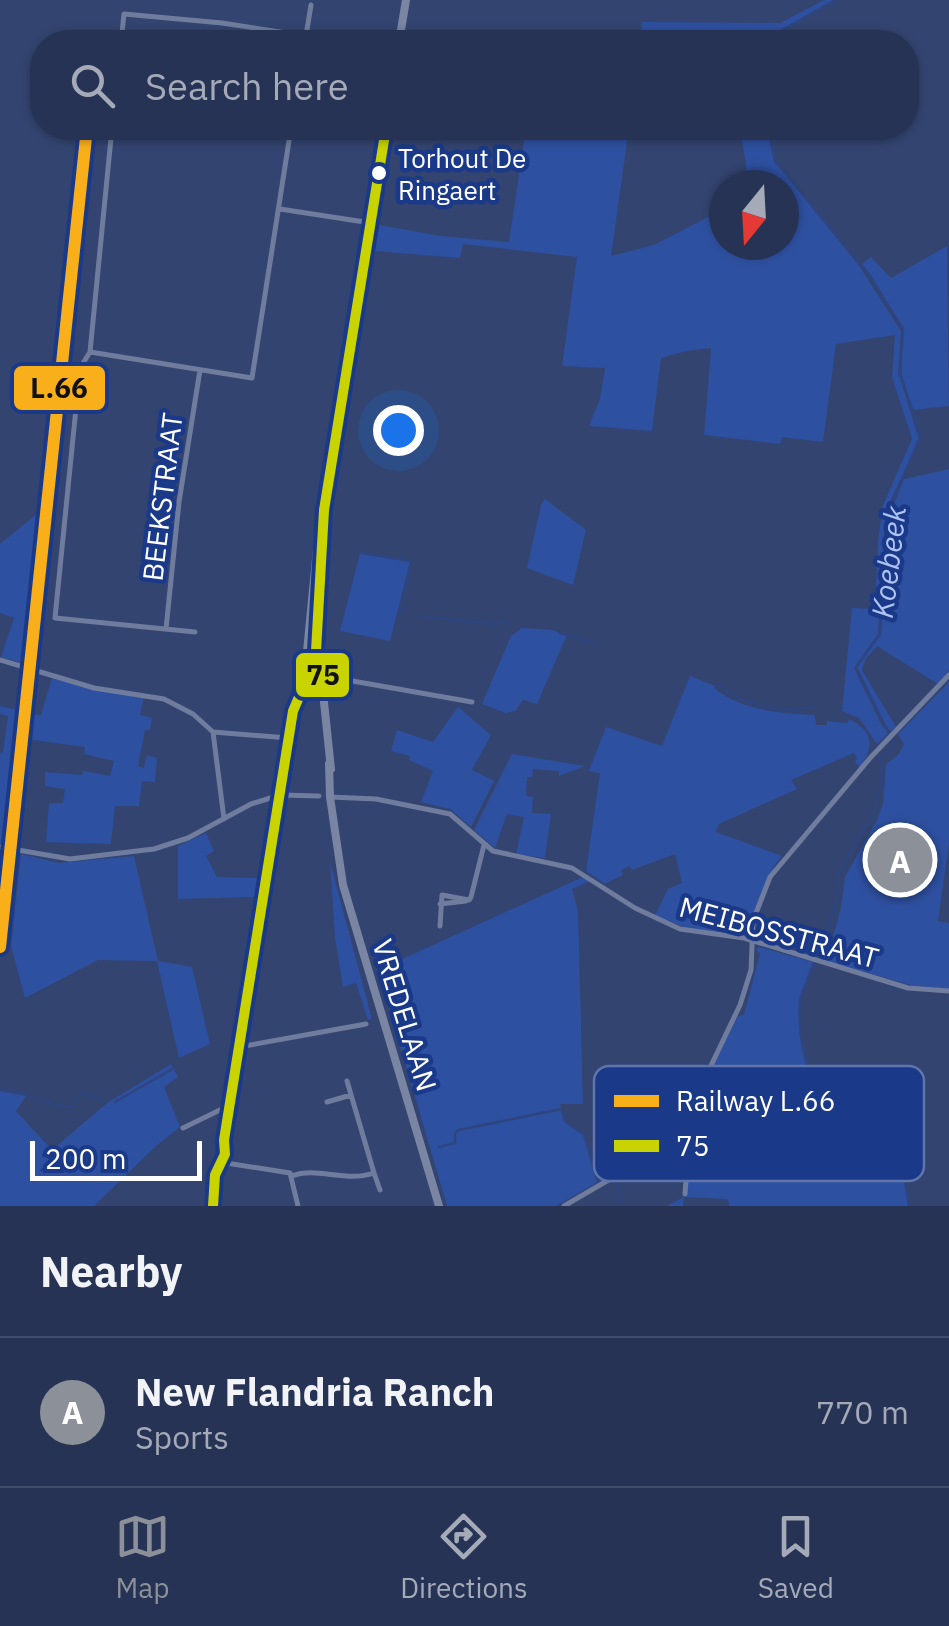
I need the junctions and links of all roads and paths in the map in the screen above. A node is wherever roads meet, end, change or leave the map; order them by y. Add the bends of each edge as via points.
1 (406, 0) edge
2 (310, 5) dead end
3 (122, 30) edge
4 (258, 30) edge
5 (306, 30) edge
6 (402, 30) edge
7 (111, 140) edge
8 (289, 140) edge
9 (384, 140) edge
10 (279, 208) junction
11 (370, 222) junction
12 (90, 352) junction
13 (200, 370) junction
14 (166, 629) junction
15 (195, 632) dead end
16 (0, 660) edge
17 (311, 662) junction
18 (949, 674) edge
19 (323, 679) junction
20 (305, 687) junction
21 (472, 702) dead end
22 (324, 708) junction
23 (212, 732) junction
24 (288, 738) junction
25 (280, 795) junction
26 (319, 796) dead end
27 (333, 796) junction
28 (224, 819) junction
29 (484, 845) junction
30 (0, 847) edge
31 (440, 926) dead end
32 (753, 942) junction
33 (949, 991) edge
34 (366, 1024) dead end
35 (239, 1047) junction
36 (710, 1066) edge
37 (347, 1081) dead end
38 (351, 1095) junction
39 (327, 1102) dead end
40 (229, 1109) junction
41 (183, 1128) dead end
42 (220, 1163) junction
43 (374, 1173) junction
44 (292, 1176) junction
45 (608, 1181) edge
46 (686, 1181) edge
47 (380, 1190) dead end
48 (685, 1194) dead end
49 (214, 1206) edge
50 (298, 1206) edge
51 (439, 1206) edge
52 (564, 1206) edge

1 - 6 main road
2 - 5 street
3 - 4 street via 124,14
7 - 12 street
8 - 10 street
9 - 11 main road
10 - 11 street
10 - 13 street via 252,378
11 - 17 main road via 324,510
12 - 13 street
12 - 14 street via 80,368 56,618
13 - 14 street, BEEKSTRAAT
14 - 15 street
16 - 23 street via 94,688 164,699
17 - 19 main road
17 - 20 main road via 296,672
18 - 32 street via 778,865 758,905
19 - 20 main road
19 - 21 street
19 - 22 main road, VREDELAAN
20 - 22 main road, VREDELAAN
20 - 24 street
22 - 27 main road, VREDELAAN
23 - 24 street
23 - 28 street
24 - 25 street
25 - 26 street
25 - 28 street
25 - 35 street
27 - 29 street, MEIBOSSTRAAT via 436,809
27 - 51 main road, VREDELAAN via 343,885
28 - 30 street via 172,844 85,859
29 - 31 street via 469,900 442,895
29 - 32 street, MEIBOSSTRAAT via 572,868 680,929
32 - 33 street, MEIBOSSTRAAT via 908,988
32 - 36 street via 748,978
34 - 35 street
35 - 40 street
37 - 38 street
38 - 39 street
38 - 43 street
40 - 41 street
40 - 42 street
42 - 44 street
42 - 49 street
43 - 44 street
43 - 47 street
44 - 50 street
45 - 52 street
46 - 48 street

